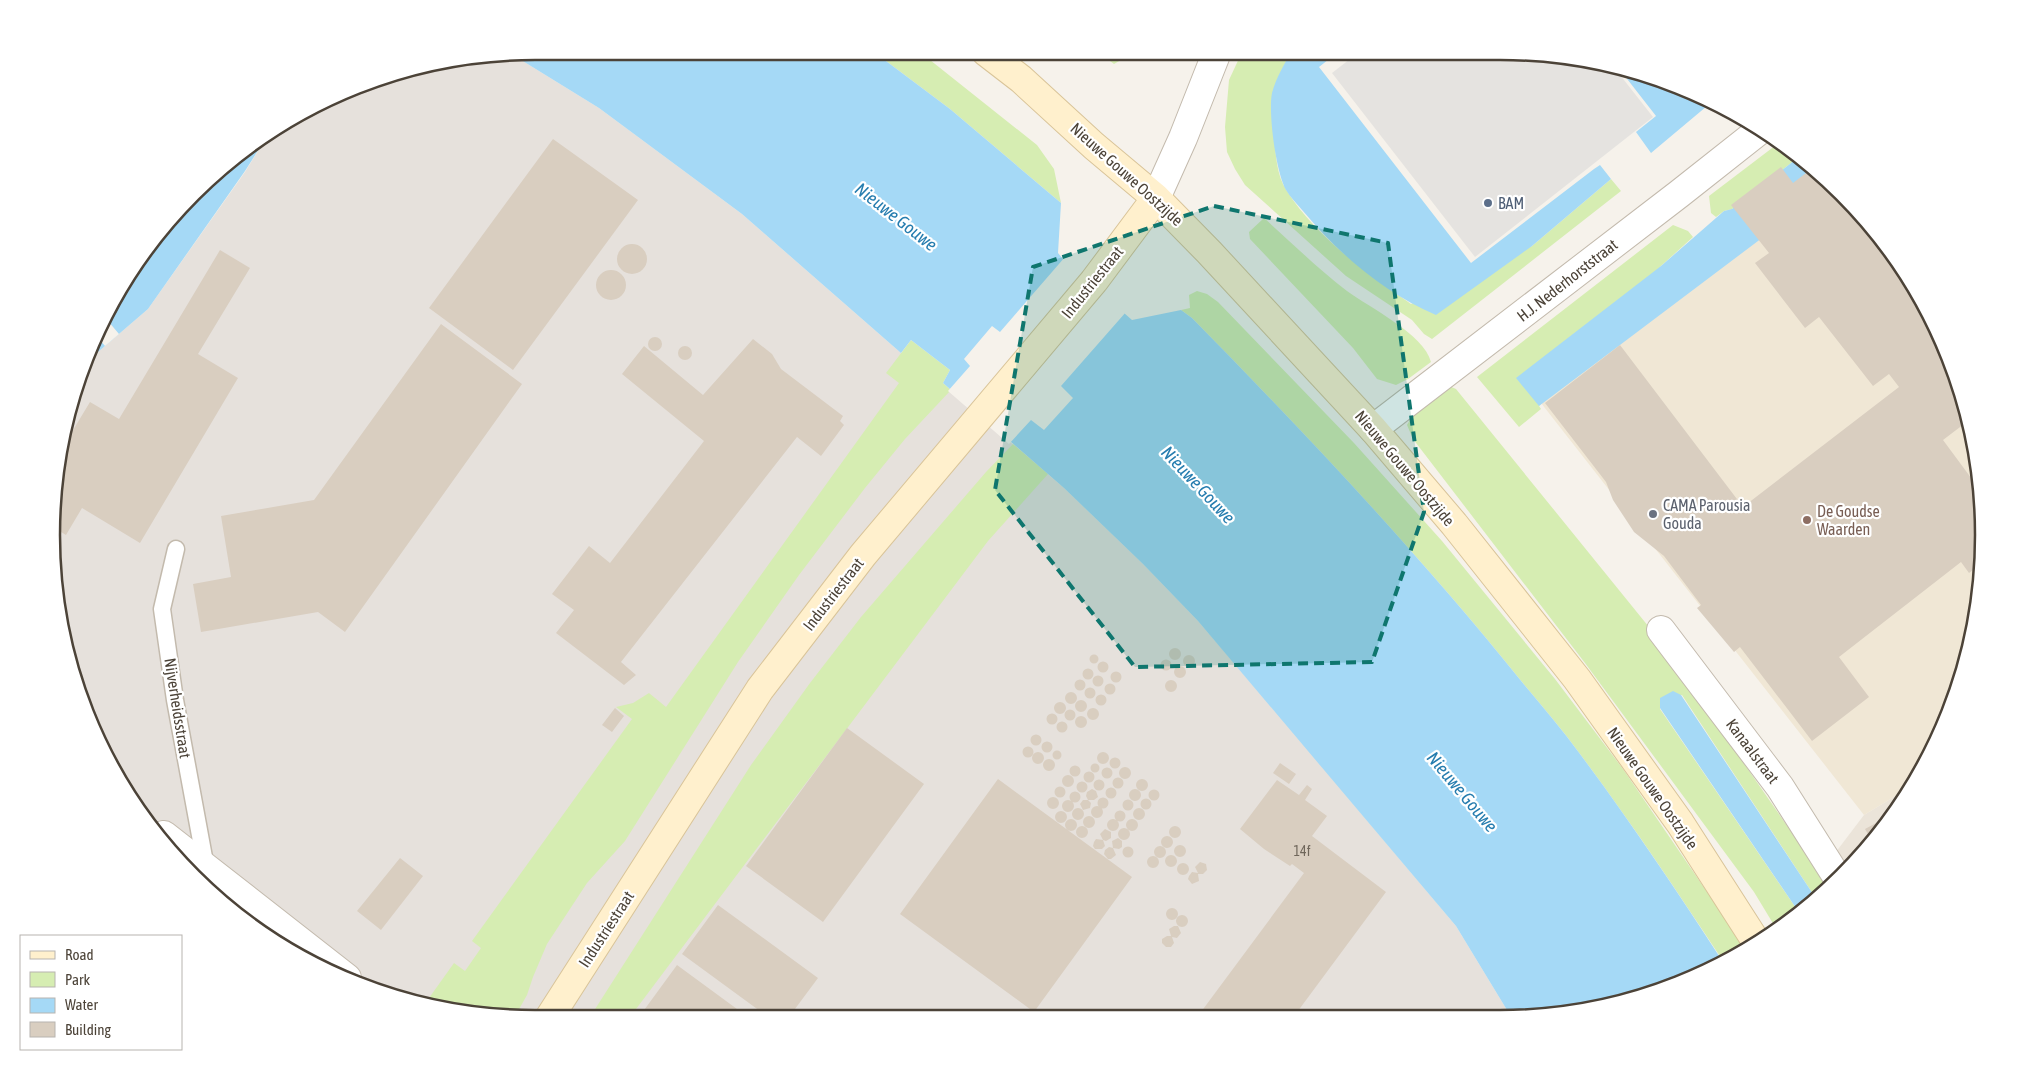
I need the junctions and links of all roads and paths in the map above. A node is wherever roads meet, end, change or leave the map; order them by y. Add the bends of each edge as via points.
1 (996, 60) edge
2 (1213, 60) edge
3 (1755, 134) edge
4 (1156, 198) junction
5 (1373, 428) junction
6 (176, 548) dead end
7 (1661, 630) dead end
8 (172, 840) edge
9 (206, 868) junction
10 (1834, 873) edge
11 (1753, 937) edge
12 (323, 960) edge
13 (554, 1010) edge

1 - 4 main road, Nieuwe Gouwe Oostzijde
2 - 4 street
3 - 5 street, H.J. Nederhorststraat
4 - 5 main road, Nieuwe Gouwe Oostzijde
4 - 13 main road, Industriestraat via 1094,281 863,555 760,689
5 - 11 main road, Nieuwe Gouwe Oostzijde via 1577,679 1680,823
6 - 9 lane, Nijverheidsstraat via 162,608
7 - 10 street, Kanaalstraat via 1780,787
8 - 9 street
9 - 12 street

